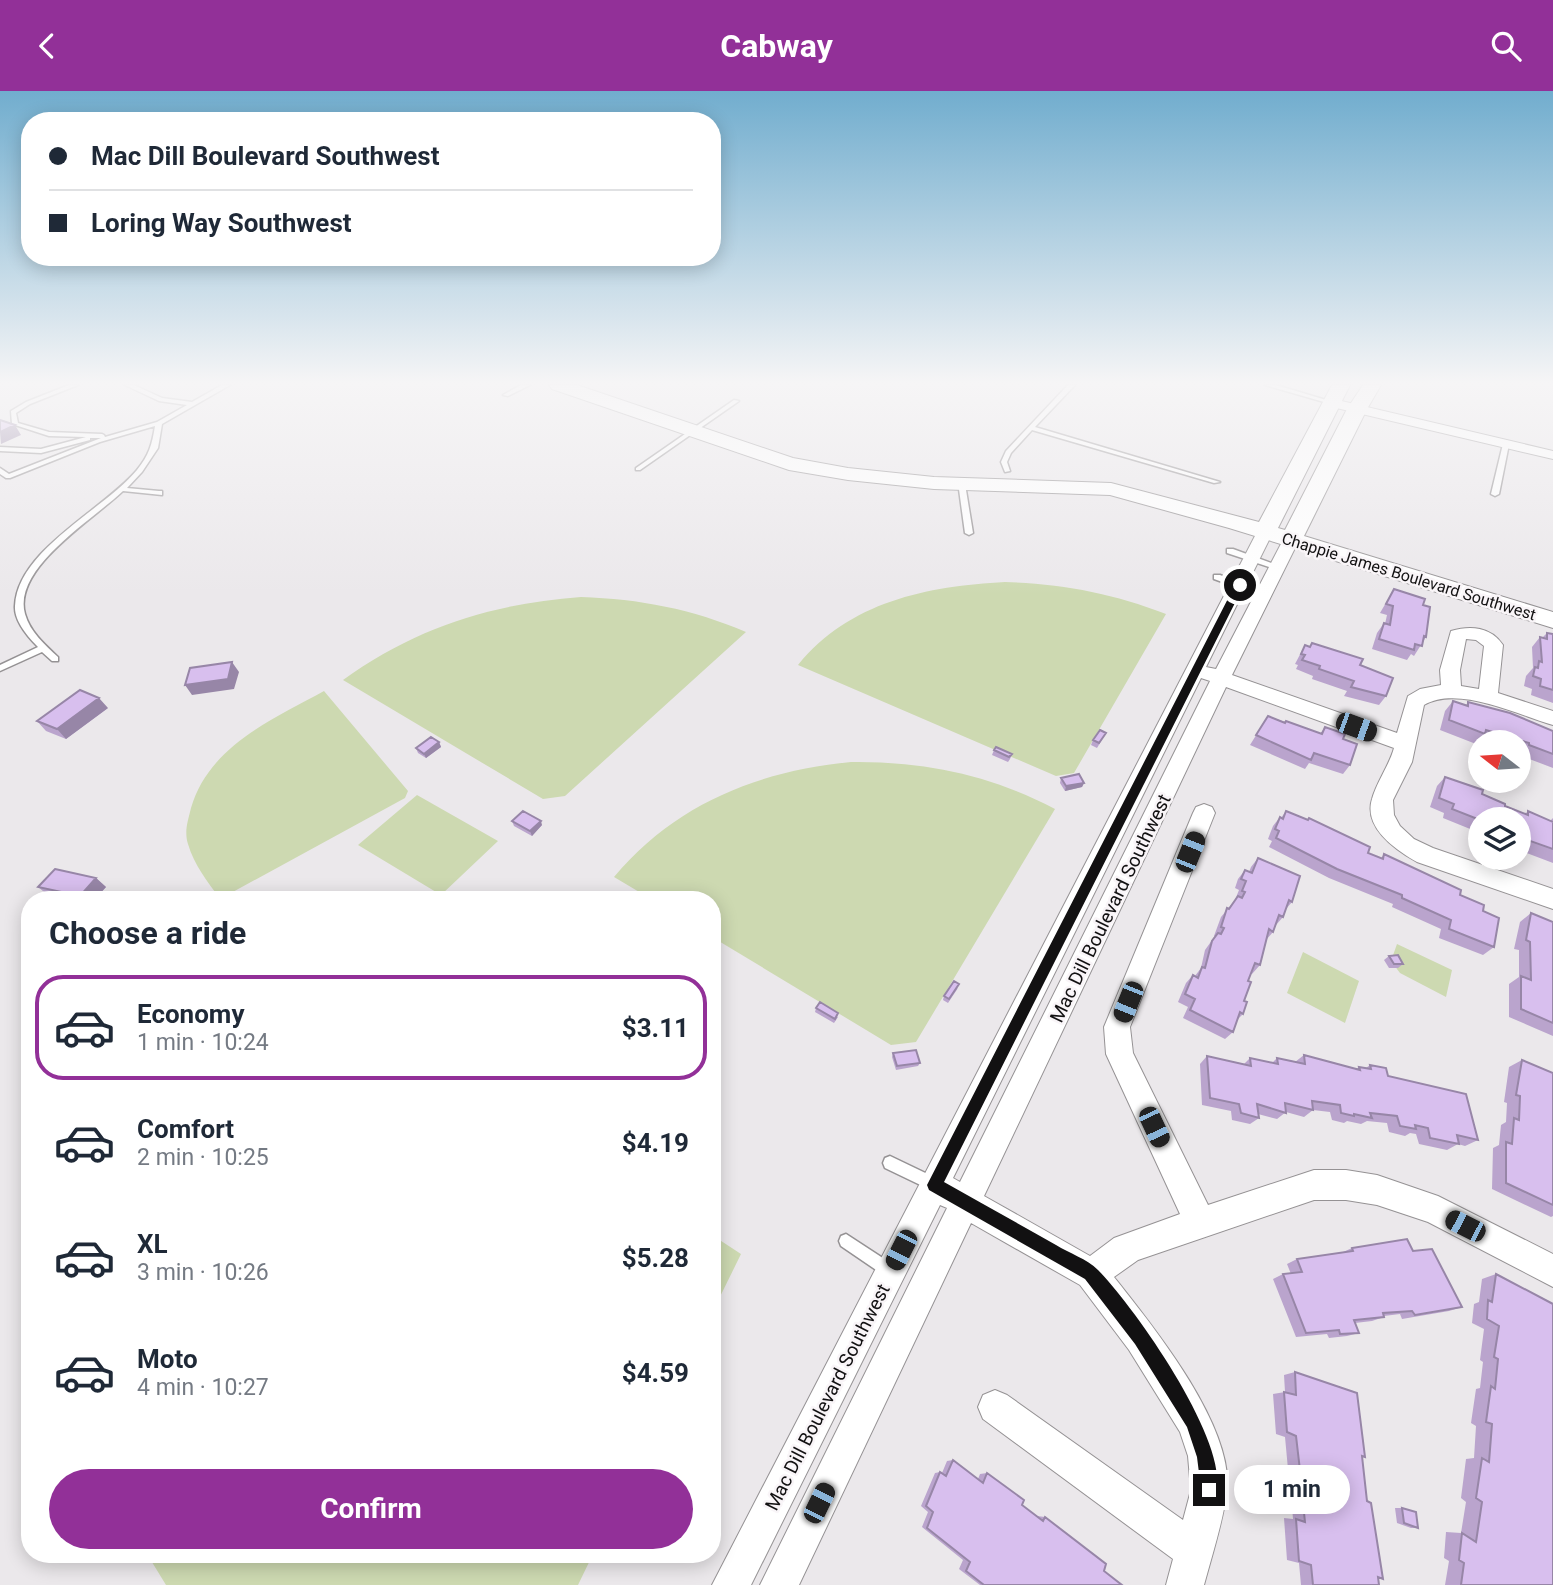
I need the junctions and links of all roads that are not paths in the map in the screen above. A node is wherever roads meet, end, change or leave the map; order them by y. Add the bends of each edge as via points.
1 (66, 455) edge
2 (150, 455) edge
3 (659, 455) edge
4 (765, 455) edge
5 (803, 455) edge
6 (1007, 455) edge
7 (1123, 455) edge
8 (1312, 455) edge
9 (1328, 455) edge
10 (1504, 455) edge
11 (638, 469) dead end
12 (0, 470) edge
13 (1007, 471) junction
14 (1216, 482) dead end
15 (961, 484) junction
16 (120, 489) junction
17 (159, 493) dead end
18 (1495, 494) dead end
19 (1282, 530) junction
20 (969, 533) dead end
21 (1553, 604) edge
22 (1553, 620) edge
23 (44, 648) junction
24 (55, 659) dead end
25 (0, 668) edge
26 (1209, 674) junction
27 (1451, 691) junction
28 (1488, 699) junction
29 (1553, 717) edge
30 (1405, 744) junction
31 (1204, 813) dead end
32 (1553, 899) edge
33 (890, 1163) dead end
34 (935, 1185) junction
35 (966, 1204) junction
36 (1200, 1223) junction
37 (846, 1241) dead end
38 (1553, 1271) edge
39 (890, 1272) junction
40 (1091, 1274) junction
41 (995, 1407) dead end
42 (1190, 1568) edge
43 (732, 1585) edge
44 (779, 1585) edge

1 - 12 lane via 8,477
2 - 16 lane
3 - 11 lane
4 - 15 street via 789,464 882,478
5 - 13 street via 902,468
6 - 13 lane
7 - 14 lane
8 - 19 street, Mac Dill Boulevard Southwest
9 - 19 street, Mac Dill Boulevard Southwest
10 - 18 lane
13 - 19 street via 1078,475 1177,492
15 - 19 street via 1111,489
15 - 20 lane
16 - 17 lane
16 - 23 lane via 41,558 28,575 19,607 25,624
19 - 21 street, Chappie James Boulevard Southwest
19 - 22 street, Chappie James Boulevard Southwest
19 - 26 street, Mac Dill Boulevard Southwest via 1254,558 1240,585
23 - 24 lane
23 - 25 lane
26 - 30 street
26 - 34 street, Mac Dill Boulevard Southwest
26 - 35 street, Mac Dill Boulevard Southwest
27 - 28 street
27 - 28 street via 1450,670 1458,635 1471,633 1494,645
27 - 30 street via 1426,694 1415,701
28 - 29 street
30 - 32 street via 1382,800 1391,832 1425,855
31 - 36 street via 1117,1027 1120,1054
33 - 34 lane
34 - 35 street
34 - 39 street, Mac Dill Boulevard Southwest
35 - 40 street
35 - 44 street, Mac Dill Boulevard Southwest
36 - 38 street via 1314,1185 1359,1186 1420,1204
36 - 40 street via 1125,1249
37 - 39 lane
39 - 43 street, Mac Dill Boulevard Southwest
40 - 42 street via 1141,1338 1201,1439 1209,1490
41 - 42 street

